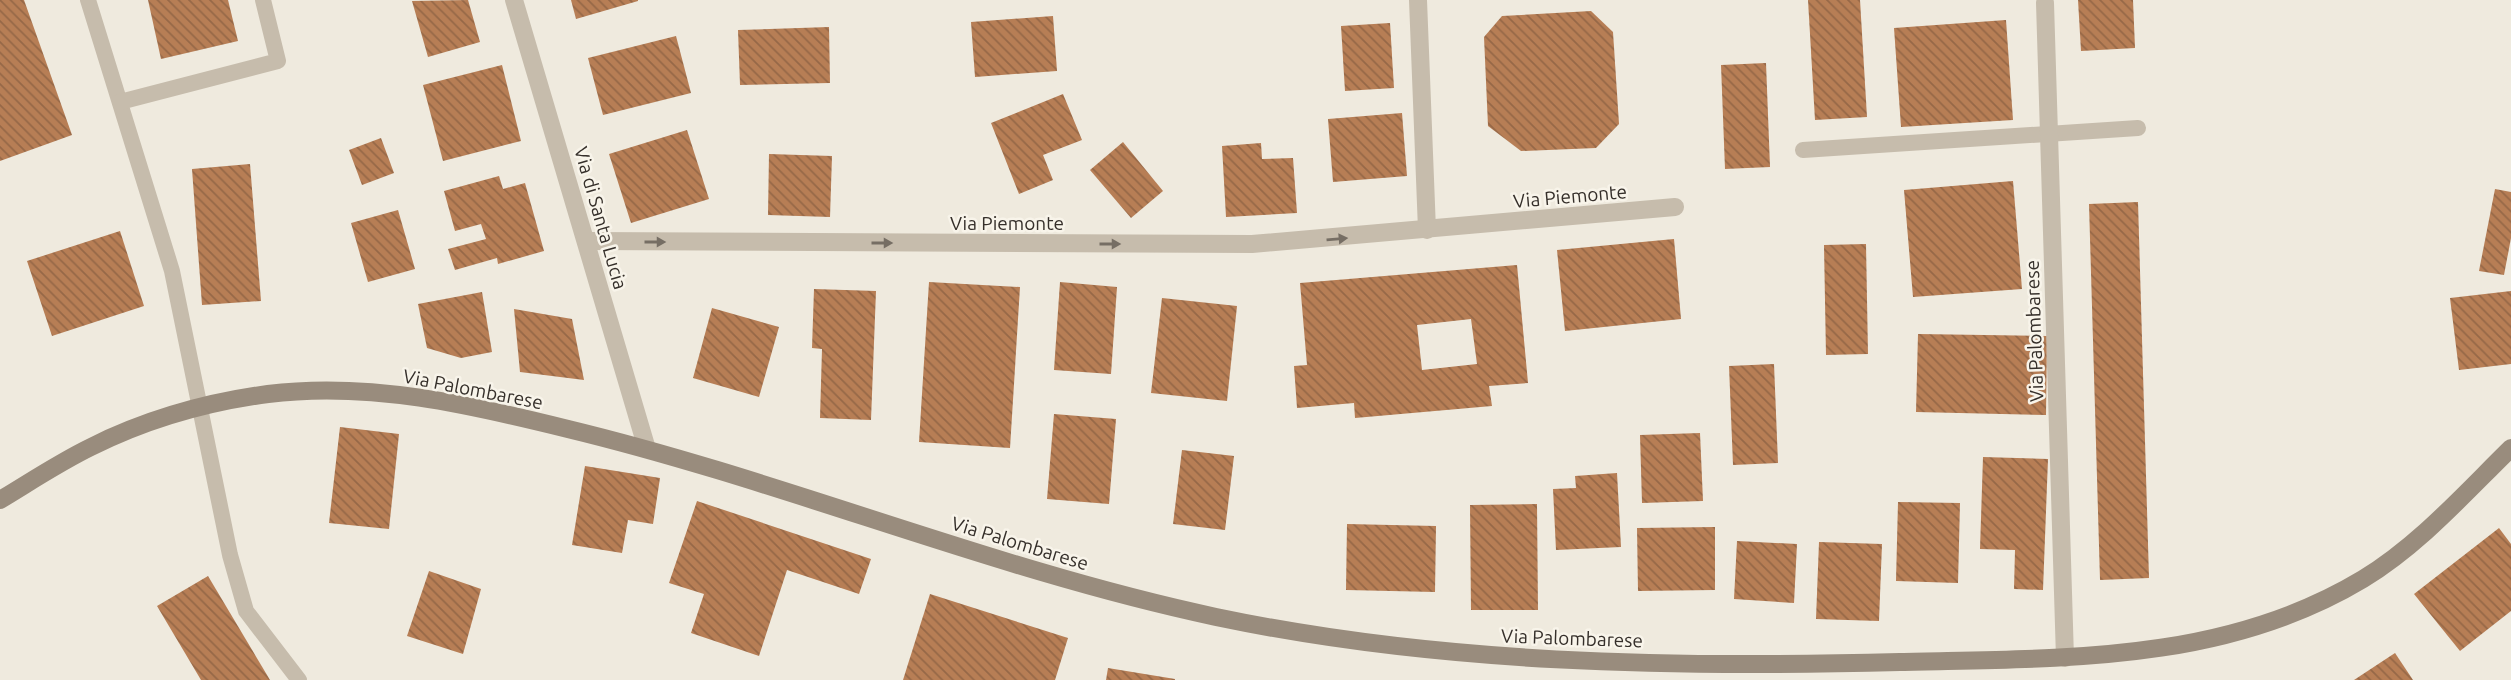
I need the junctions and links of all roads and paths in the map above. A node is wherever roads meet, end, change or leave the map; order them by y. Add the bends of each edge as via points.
1 (88, 0) edge
2 (263, 0) edge
3 (514, 0) edge
4 (1418, 0) edge
5 (2046, 3) dead end
6 (120, 102) junction
7 (2138, 128) dead end
8 (2049, 133) junction
9 (1803, 150) dead end
10 (1675, 207) dead end
11 (1427, 230) junction
12 (586, 242) junction
13 (199, 408) junction
14 (2511, 448) edge
15 (647, 449) junction
16 (0, 500) edge
17 (2065, 658) junction
18 (299, 680) edge

1 - 6 lane
2 - 6 lane via 278,61
3 - 12 street, Via di Santa Lucia
4 - 11 street
5 - 8 street, Via Palombarese
6 - 13 lane via 172,271
7 - 8 lane
8 - 9 lane
8 - 17 street, Via Palombarese
10 - 11 street, Via Piemonte
12 -> 11 street, Via Piemonte via 1222,245
12 - 15 street, Via di Santa Lucia
13 - 15 main road, Via Palombarese via 271,393 388,394 533,420
13 - 16 main road, Via Palombarese via 88,448
13 - 18 lane via 246,611
14 - 17 main road, Via Palombarese via 2406,548 2318,603 2266,624 2200,642
15 - 17 main road, Via Palombarese via 1100,589 1325,637 1494,656 1605,662 1817,664

